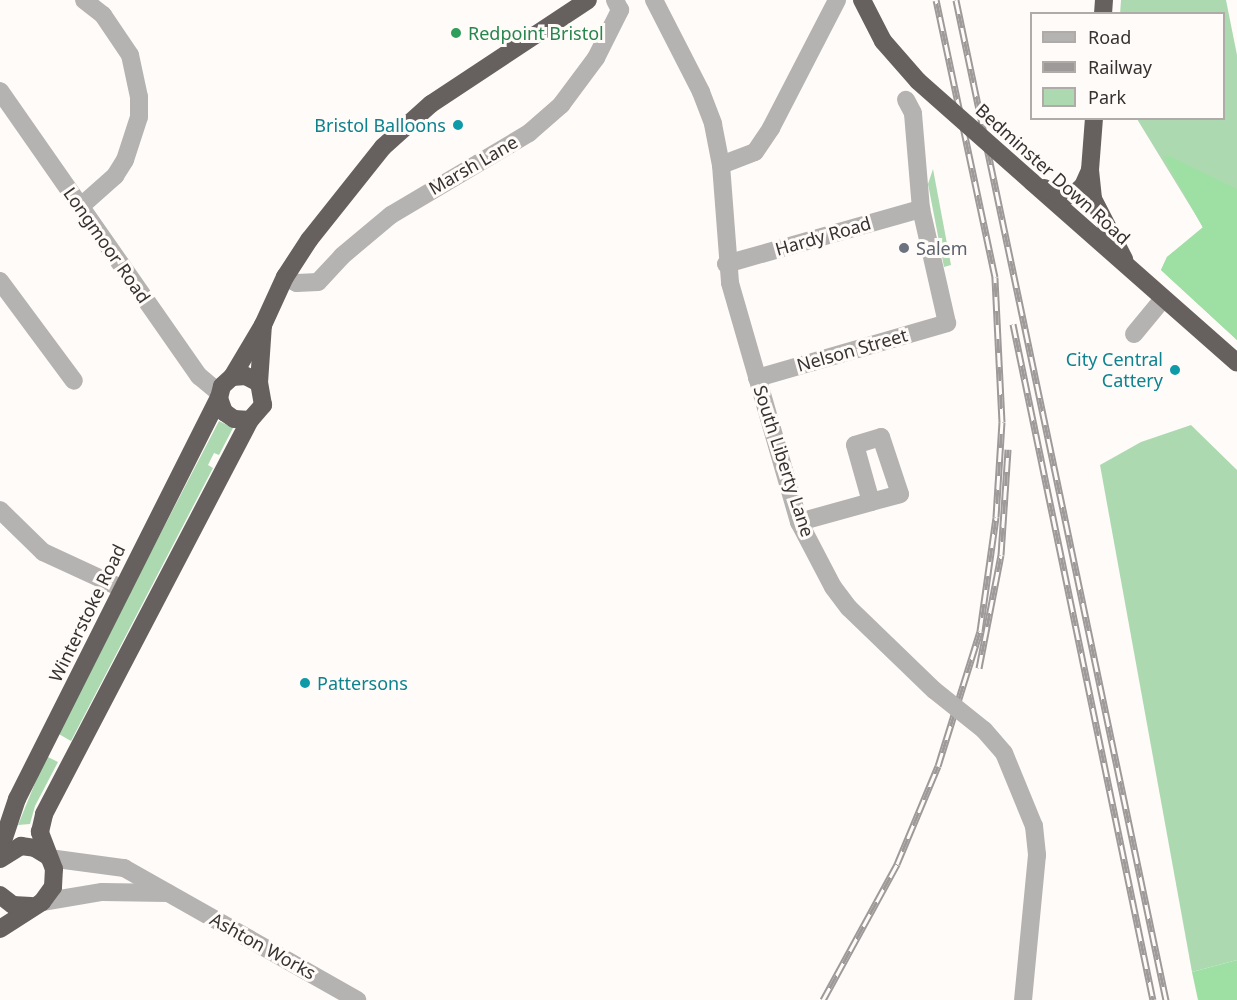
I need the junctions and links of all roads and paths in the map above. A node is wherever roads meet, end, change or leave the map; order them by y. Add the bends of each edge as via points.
1 (84, 0) edge
2 (588, 0) edge
3 (615, 0) edge
4 (654, 0) edge
5 (837, 0) edge
6 (862, 0) edge
7 (906, 100) dead end
8 (3, 103) edge
9 (1094, 120) edge
10 (721, 165) junction
11 (1090, 170) junction
12 (1032, 182) junction
13 (80, 207) junction
14 (921, 209) junction
15 (726, 264) junction
16 (285, 277) junction
17 (1140, 280) junction
18 (0, 281) edge
19 (1163, 299) junction
20 (263, 325) junction
21 (1134, 334) dead end
22 (1237, 363) edge
23 (232, 377) junction
24 (757, 378) junction
25 (74, 381) dead end
26 (259, 383) junction
27 (219, 395) junction
28 (250, 420) junction
29 (871, 502) dead end
30 (0, 510) edge
31 (799, 522) junction
32 (123, 589) junction
33 (0, 850) edge
34 (47, 857) junction
35 (0, 859) edge
36 (168, 893) junction
37 (0, 895) edge
38 (36, 904) junction
39 (0, 929) edge
40 (357, 1000) edge
41 (1023, 1000) edge

1 - 13 street via 103,15 130,55 139,117 125,160 115,176
2 - 16 highway, Winterstoke Road via 431,104 390,140 309,240
3 - 16 street, Marsh Lane via 620,10 596,58 561,105 529,133 391,214 318,282 297,283
4 - 10 street, South Liberty Lane via 701,92
5 - 10 street via 755,152
6 - 12 highway, Bedminster Down Road, bridge via 883,41 918,81
7 - 14 street via 913,113
8 - 13 street, Longmoor Road
9 - 11 highway
10 - 15 street, South Liberty Lane
11 - 12 highway via 1079,192 1067,196
11 - 17 highway via 1098,213
12 - 17 highway, Bedminster Down Road
13 - 27 street, Longmoor Road via 199,376
14 - 15 street, Hardy Road
14 - 24 street, Nelson Street via 947,323
15 - 24 street, South Liberty Lane
16 - 20 highway, Winterstoke Road
17 - 19 highway, Bedminster Down Road
18 - 25 street
19 - 21 street
19 - 22 highway, Bedminster Down Road
20 - 23 highway, Winterstoke Road
20 - 26 highway, Winterstoke Road
23 - 26 highway via 246,376
23 - 27 highway, Winterstoke Road
24 - 31 street, South Liberty Lane
26 - 28 highway, Winterstoke Road via 263,405
27 - 28 highway via 230,417
27 - 32 highway, Winterstoke Road
28 - 34 highway, Winterstoke Road via 44,814 40,832
29 - 31 street
30 - 32 street via 43,552
31 - 41 street, South Liberty Lane, bridge via 833,587 849,608 934,690 984,730 1004,753 1034,826 1036,855
32 - 33 highway, Winterstoke Road via 17,799
34 - 35 highway via 35,848 21,846
34 - 36 street, Ashton Works via 124,868
34 - 38 highway, Winterstoke Road via 54,881
36 - 38 street, Ashton Works via 102,892
36 - 40 street, Ashton Works
37 - 38 highway via 13,905
38 - 39 highway

